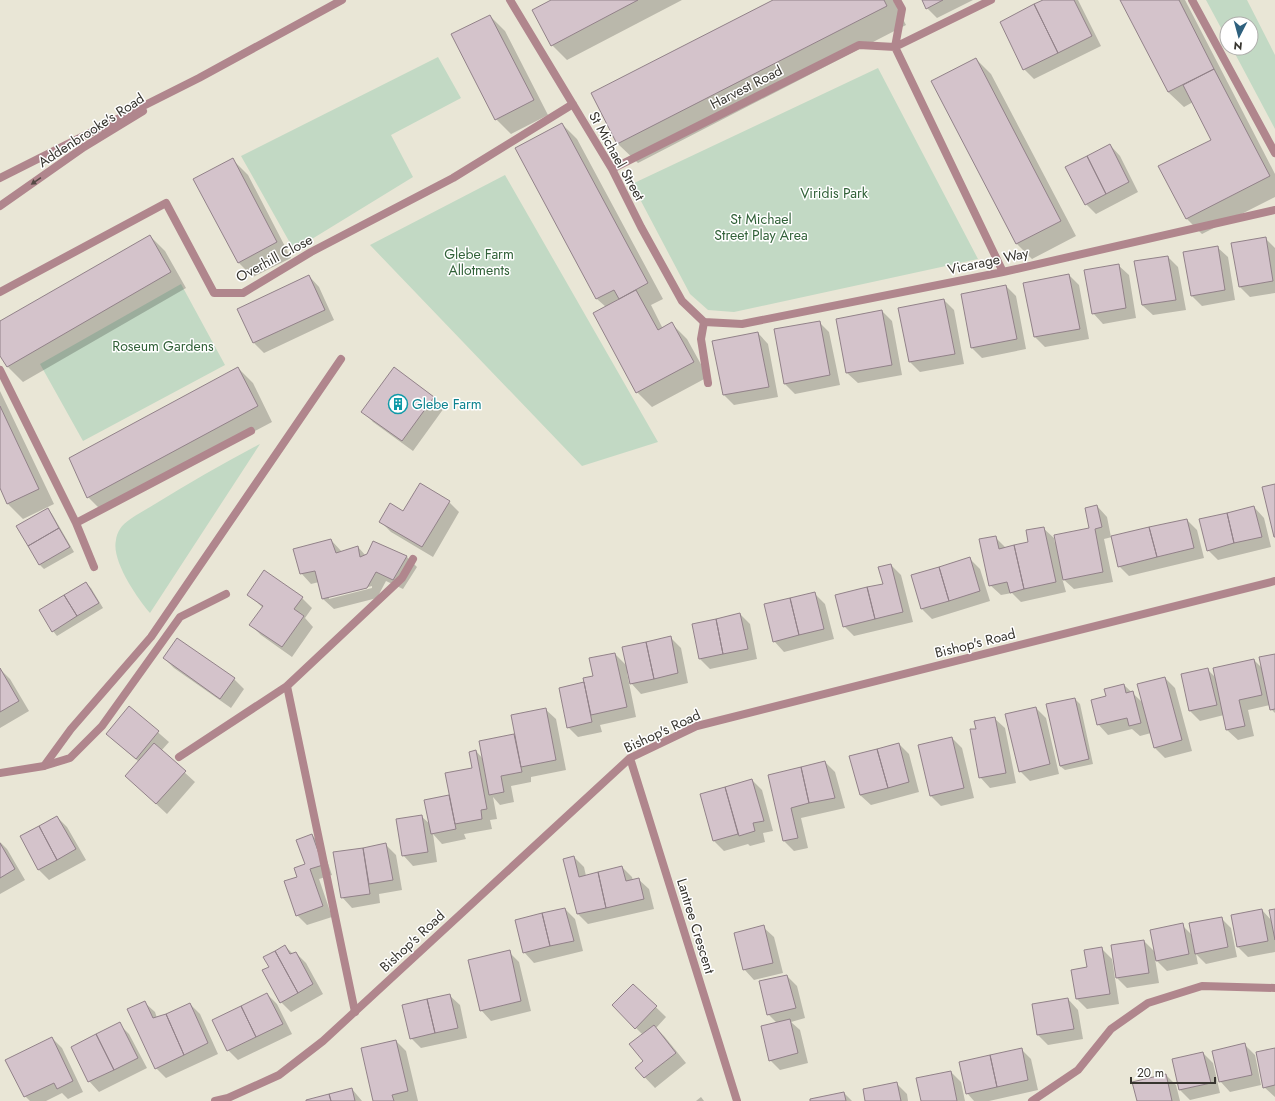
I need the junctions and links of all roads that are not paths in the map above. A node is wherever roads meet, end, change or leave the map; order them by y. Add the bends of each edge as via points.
1 (342, 0) edge
2 (510, 0) edge
3 (897, 0) edge
4 (991, 0) edge
5 (1192, 0) edge
6 (895, 47) junction
7 (199, 78) junction
8 (573, 104) junction
9 (1275, 153) edge
10 (612, 169) junction
11 (0, 178) edge
12 (0, 206) edge
13 (1275, 210) edge
14 (1003, 272) junction
15 (0, 292) edge
16 (704, 322) junction
17 (341, 359) dead end
18 (0, 370) edge
19 (708, 383) dead end
20 (251, 430) dead end
21 (76, 523) junction
22 (413, 558) dead end
23 (94, 567) dead end
24 (1275, 581) edge
25 (226, 594) dead end
26 (287, 686) junction
27 (179, 757) dead end
28 (630, 758) junction
29 (44, 766) junction
30 (0, 773) edge
31 (1275, 988) edge
32 (354, 1012) junction
33 (215, 1101) edge
34 (737, 1101) edge
35 (1032, 1101) edge

1 - 7 street, Addenbrooke's Road
2 - 8 street, St Michael Street
3 - 6 street via 902,10
4 - 6 street, Harvest Road
5 - 9 street
6 - 10 street, Harvest Road via 859,45
6 - 14 street
7 - 11 street, Addenbrooke's Road
7 -> 12 street, Addenbrooke's Road via 84,147
8 - 10 street, St Michael Street
8 - 15 street, Overhill Close via 453,178 311,252 243,293 214,293 166,203
10 - 16 street, St Michael Street via 682,301
13 - 14 street, Vicarage Way
14 - 16 street, Vicarage Way via 742,324
16 - 19 street via 700,339
17 - 29 street via 151,637 72,729
18 - 21 street
20 - 21 street
21 - 23 street
22 - 26 street via 402,578
24 - 28 street, Bishop's Road via 697,726
25 - 29 street via 180,617 102,726 70,758
26 - 27 street
26 - 32 street
28 - 32 street, Bishop's Road
28 - 34 street, Lantree Crescent
29 - 30 street
31 - 35 street via 1202,986 1148,1003 1111,1029 1078,1070
32 - 33 street, Bishop's Road via 323,1041 279,1075 228,1098

